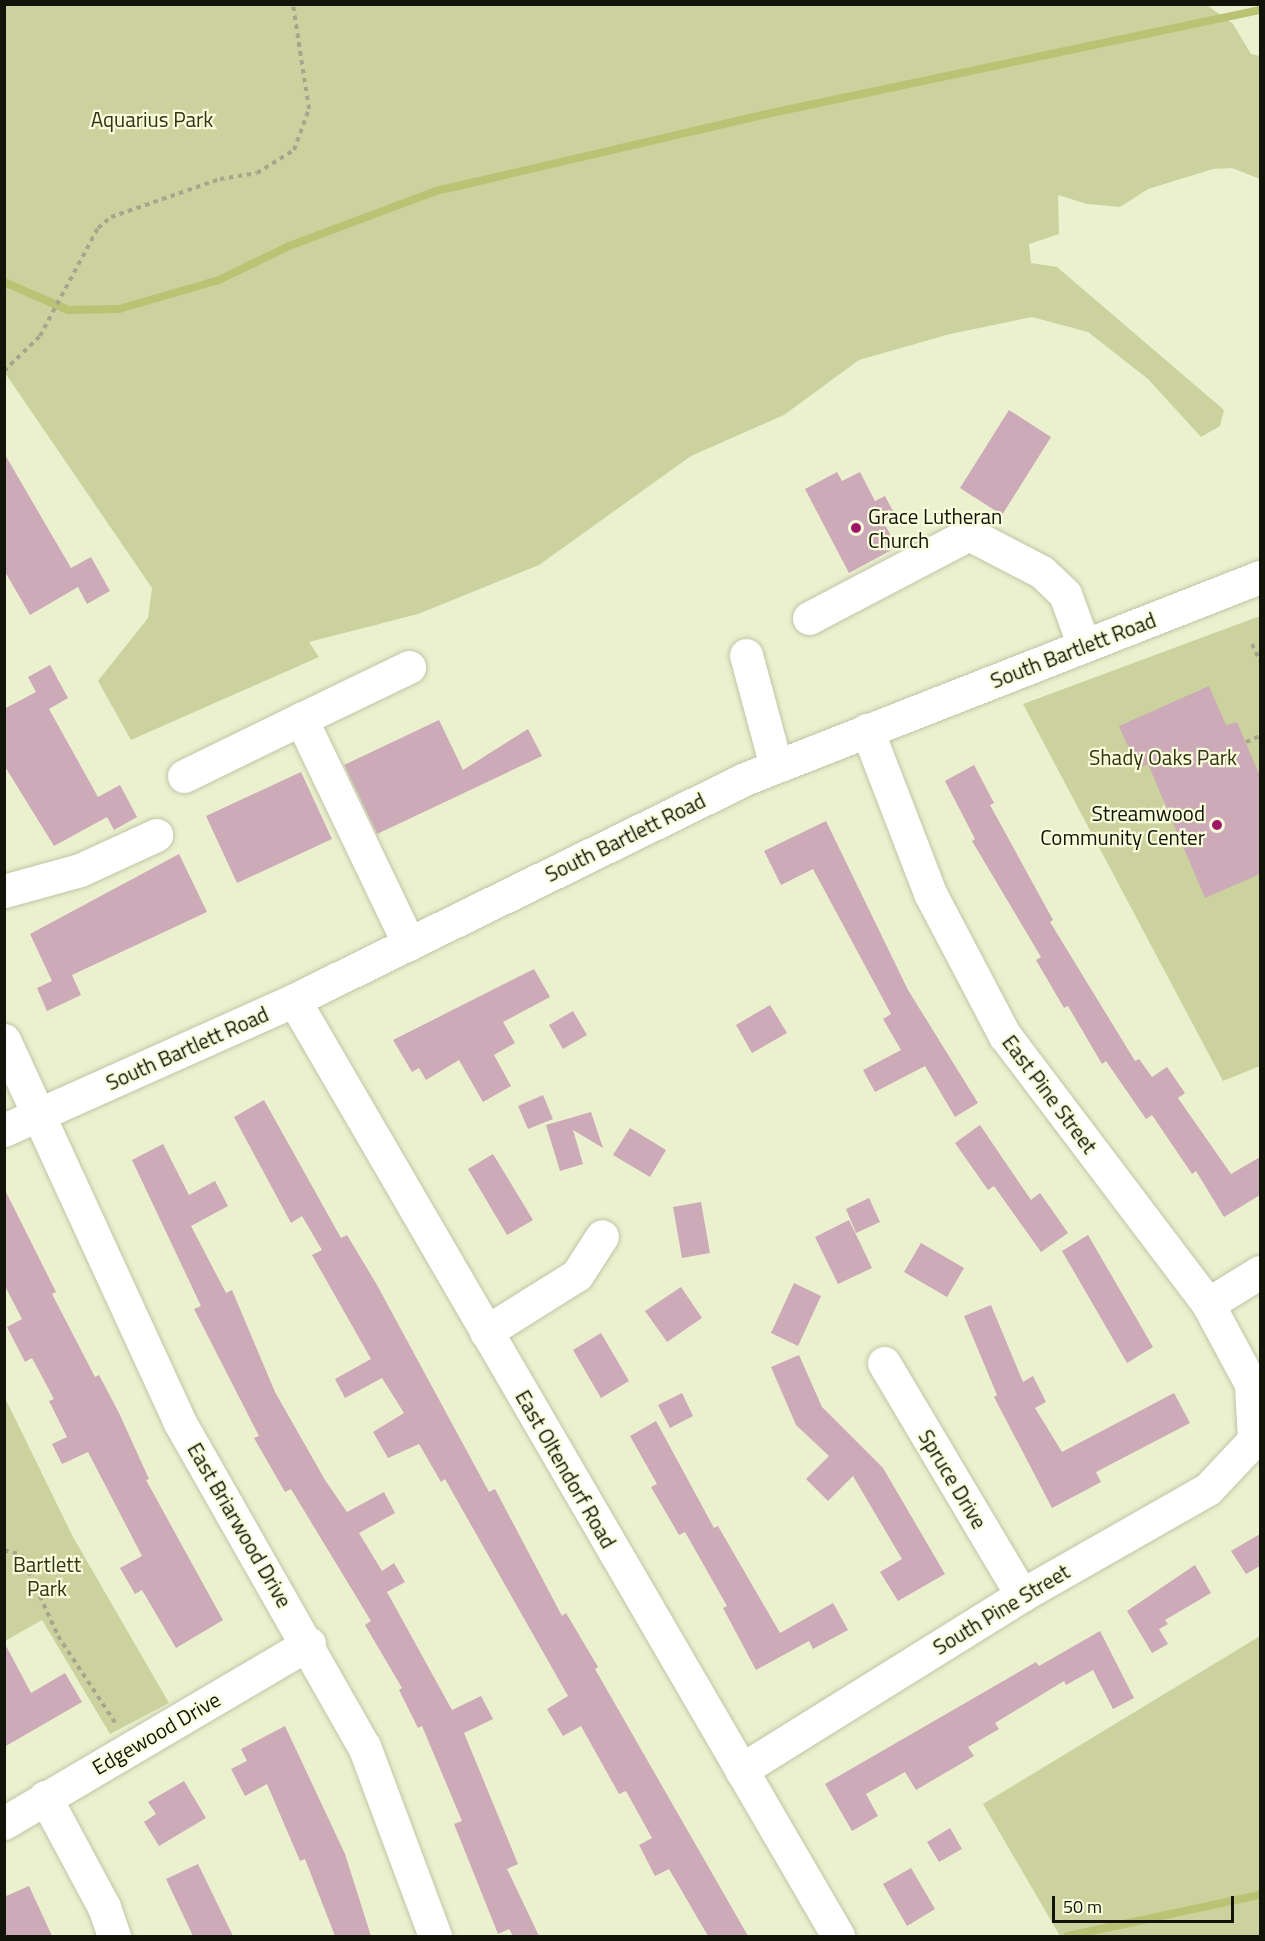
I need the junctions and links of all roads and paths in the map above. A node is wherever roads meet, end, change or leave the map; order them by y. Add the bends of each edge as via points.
1 (293, 4) edge
2 (4, 371) edge
3 (1260, 577) edge
4 (810, 618) dead end
5 (1252, 644) dead end
6 (1084, 646) junction
7 (746, 655) dead end
8 (1260, 661) edge
9 (410, 667) dead end
10 (301, 719) junction
11 (867, 730) junction
12 (1260, 736) edge
13 (1246, 742) dead end
14 (776, 766) junction
15 (184, 776) dead end
16 (156, 835) dead end
17 (4, 891) edge
18 (409, 944) junction
19 (294, 1000) junction
20 (4, 1040) edge
21 (35, 1116) junction
22 (4, 1130) edge
23 (602, 1236) dead end
24 (1260, 1272) edge
25 (1208, 1304) junction
26 (486, 1332) junction
27 (884, 1363) dead end
28 (1254, 1440) joint
29 (4, 1550) edge
30 (1022, 1595) junction
31 (309, 1643) junction
32 (132, 1748) junction
33 (741, 1770) junction
34 (45, 1797) junction
35 (4, 1823) edge
36 (114, 1936) edge
37 (435, 1936) edge
38 (838, 1936) edge

1 - 2 path via 309,109 294,150 257,173 220,179 111,217 98,228 40,336
3 - 6 street, South Bartlett Road
4 - 6 street via 969,534 1042,572 1065,594
5 - 8 path
6 - 11 street, South Bartlett Road
7 - 14 street
9 - 10 street
10 - 15 street
10 - 18 street
11 - 14 street, South Bartlett Road
11 - 25 street, East Pine Street via 930,893 1005,1036
12 - 13 path
14 - 18 street, South Bartlett Road
16 - 17 street via 80,870
18 - 19 street, South Bartlett Road
19 - 21 street, South Bartlett Road
19 - 26 street, East Oltendorf Road
20 - 21 street, East Briarwood Drive
21 - 22 street, South Bartlett Road
21 - 31 street, East Briarwood Drive via 179,1421
23 - 26 street via 577,1275
24 - 25 street
25 - 28 street, East Pine Street via 1251,1384
26 - 33 street, East Oltendorf Road
27 - 30 street, Spruce Drive
28 - 30 street, South Pine Street via 1208,1489
29 - 32 path via 21,1555 58,1636
30 - 33 street, South Pine Street
31 - 32 street, Edgewood Drive
31 - 37 street, East Briarwood Drive via 364,1746
32 - 34 street, Edgewood Drive
33 - 38 street, East Oltendorf Road
34 - 35 street, Edgewood Drive
34 - 36 street via 104,1907

